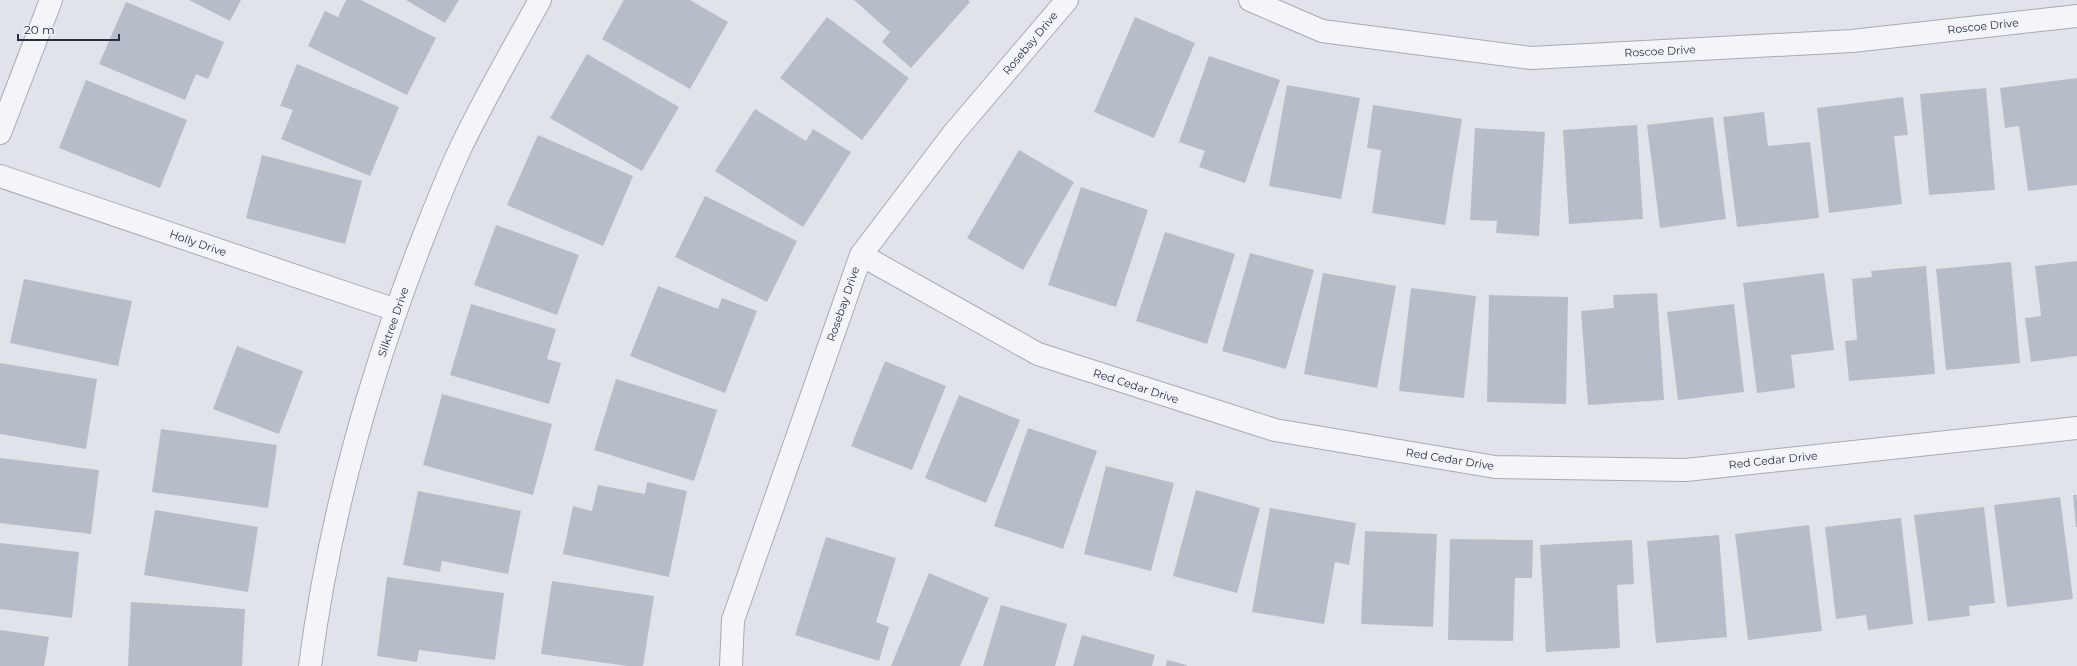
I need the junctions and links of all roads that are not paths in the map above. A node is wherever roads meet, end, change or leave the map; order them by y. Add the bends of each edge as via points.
1 (51, 0) edge
2 (540, 0) edge
3 (1067, 0) edge
4 (1250, 0) edge
5 (2077, 16) edge
6 (0, 133) edge
7 (0, 176) edge
8 (861, 255) junction
9 (396, 310) junction
10 (2077, 428) edge
11 (310, 666) edge
12 (731, 666) edge

1 - 6 street
2 - 9 street, Silktree Drive via 460,148
3 - 8 street, Rosebay Drive via 953,134
4 - 5 street, Roscoe Drive via 1322,31 1530,58 1852,41
7 - 9 street, Holly Drive
8 - 10 street, Red Cedar Drive via 1038,354 1275,430 1495,467 1686,470
8 - 12 street, Rosebay Drive via 733,620
9 - 11 street, Silktree Drive via 358,431 331,547

